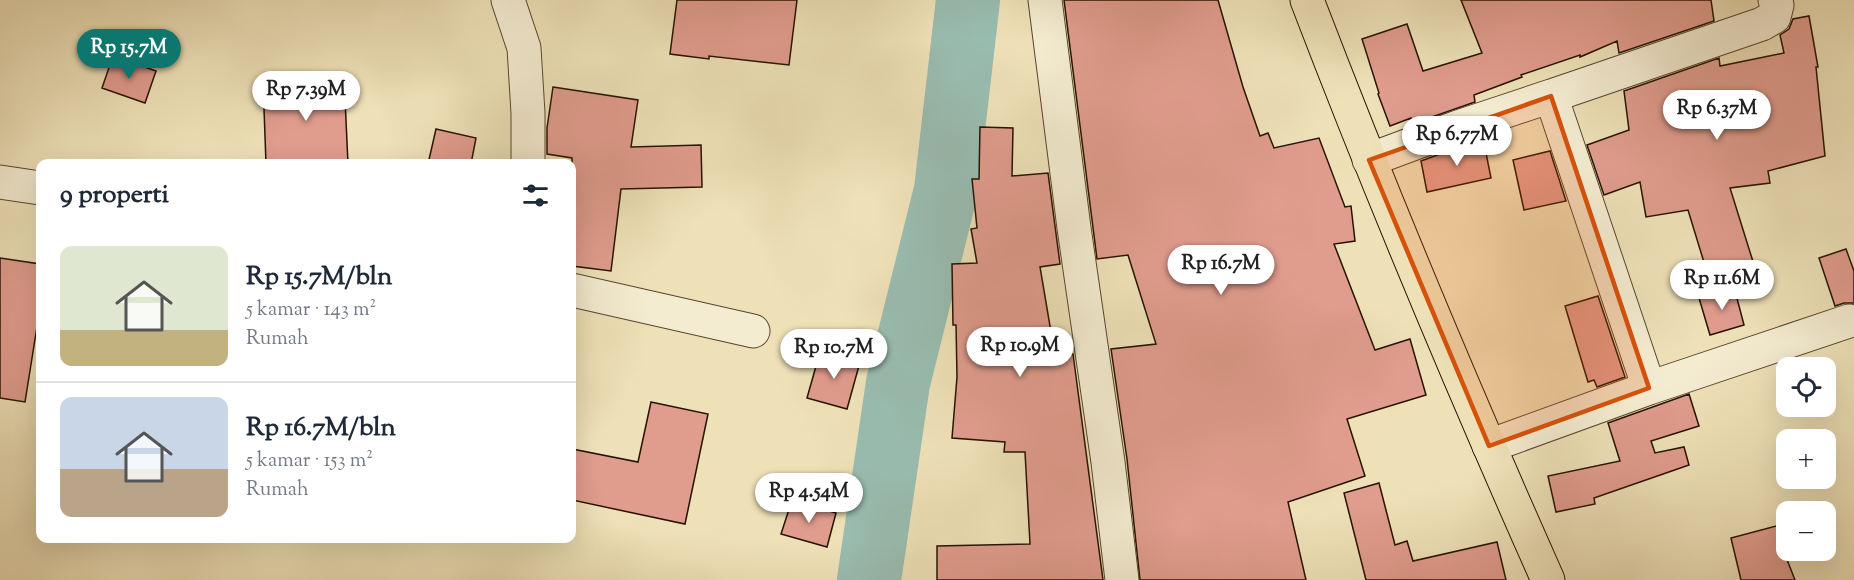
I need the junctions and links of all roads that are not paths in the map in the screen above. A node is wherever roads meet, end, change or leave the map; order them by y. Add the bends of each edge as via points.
1 (508, 0) edge
2 (1045, 0) edge
3 (1307, 0) edge
4 (1775, 0) edge
5 (1551, 96) junction
6 (528, 159) edge
7 (1369, 160) junction
8 (0, 182) edge
9 (36, 187) edge
10 (576, 291) edge
11 (1852, 323) edge
12 (753, 331) dead end
13 (1649, 388) junction
14 (1489, 446) junction
15 (1122, 580) edge
16 (1548, 580) edge

1 - 6 street via 524,48
2 - 15 street
3 - 7 highway
4 - 5 street via 1774,17 1762,24
5 - 7 street
5 - 13 street
7 - 14 highway
8 - 9 street
10 - 12 street
11 - 13 street
13 - 14 street
14 - 16 highway

